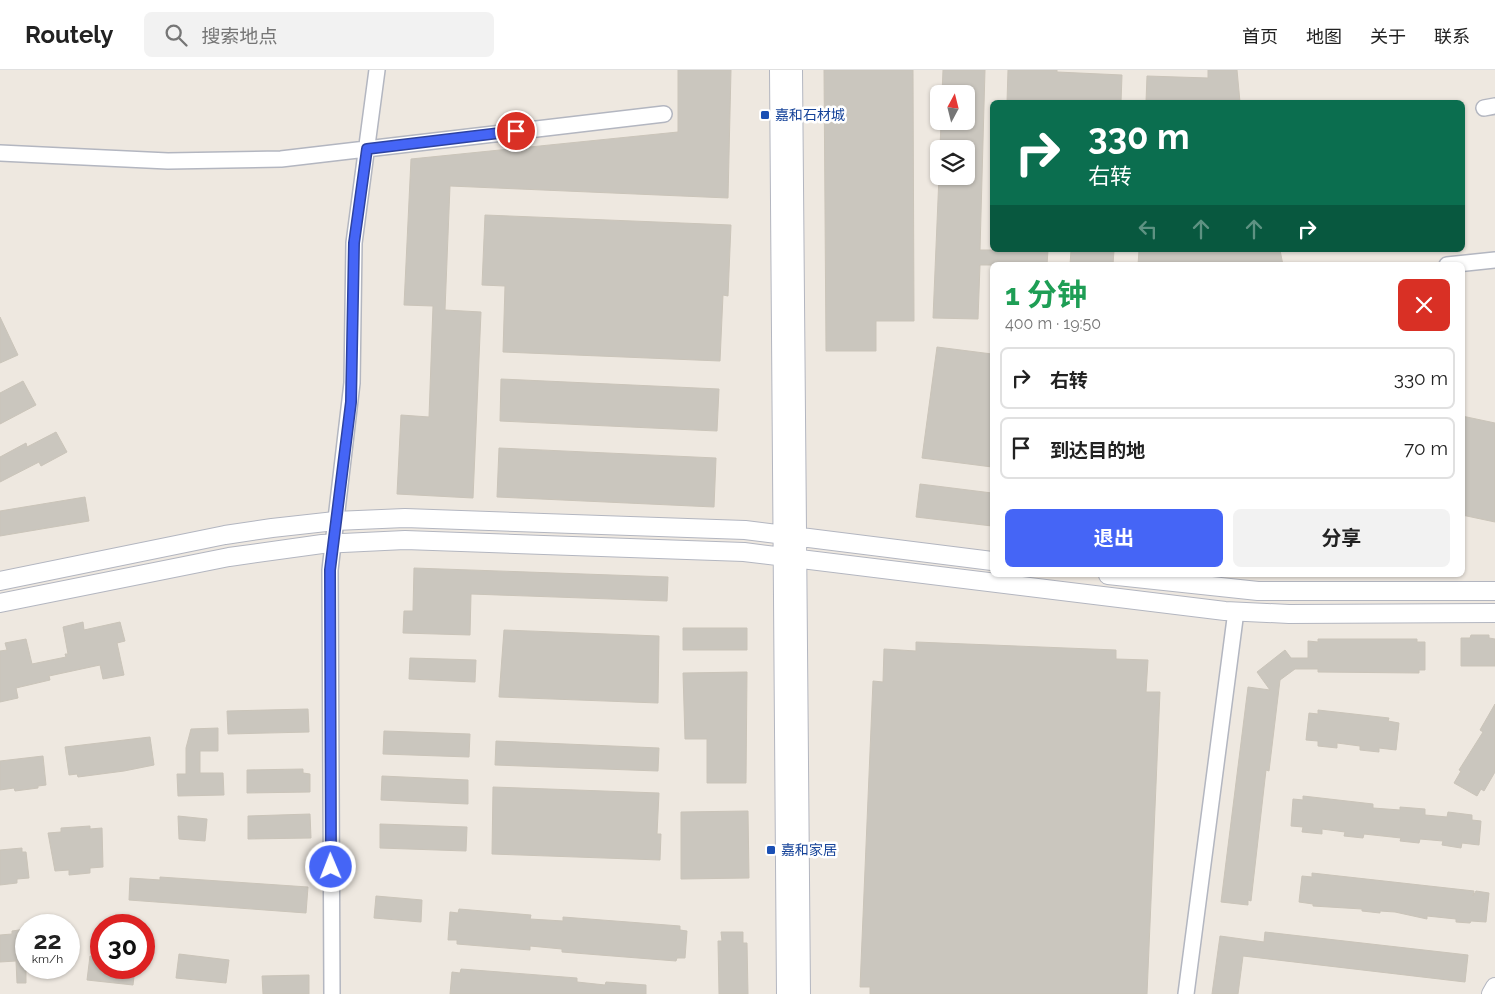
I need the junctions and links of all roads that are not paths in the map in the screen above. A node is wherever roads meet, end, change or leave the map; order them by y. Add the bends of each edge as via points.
1 (377, 70) edge
2 (779, 70) edge
3 (793, 70) edge
4 (664, 114) dead end
5 (367, 149) junction
6 (0, 153) edge
7 (1495, 260) edge
8 (1465, 263) edge
9 (335, 521) junction
10 (790, 536) junction
11 (332, 543) junction
12 (790, 558) junction
13 (990, 561) edge
14 (1126, 577) edge
15 (0, 581) edge
16 (1495, 591) edge
17 (0, 603) edge
18 (1236, 611) junction
19 (1495, 613) edge
20 (1495, 988) edge
21 (332, 994) edge
22 (786, 994) edge
23 (801, 994) edge
24 (1186, 994) edge
25 (1491, 994) edge

1 - 5 street
2 - 10 street
3 - 10 street
4 - 5 street
5 - 6 street via 281,159 217,162
5 - 9 street via 354,243 351,402
7 - 8 street
9 - 10 street via 405,518 745,530
9 - 11 street
9 - 15 street via 225,535
10 - 12 street
10 - 13 street
11 - 12 street via 405,540 744,552
11 - 17 street via 229,557
11 - 21 street via 329,614
12 - 18 street
12 - 22 street
12 - 23 street
14 - 16 street via 1254,591
18 - 19 street via 1289,614
18 - 24 street
20 - 25 street

